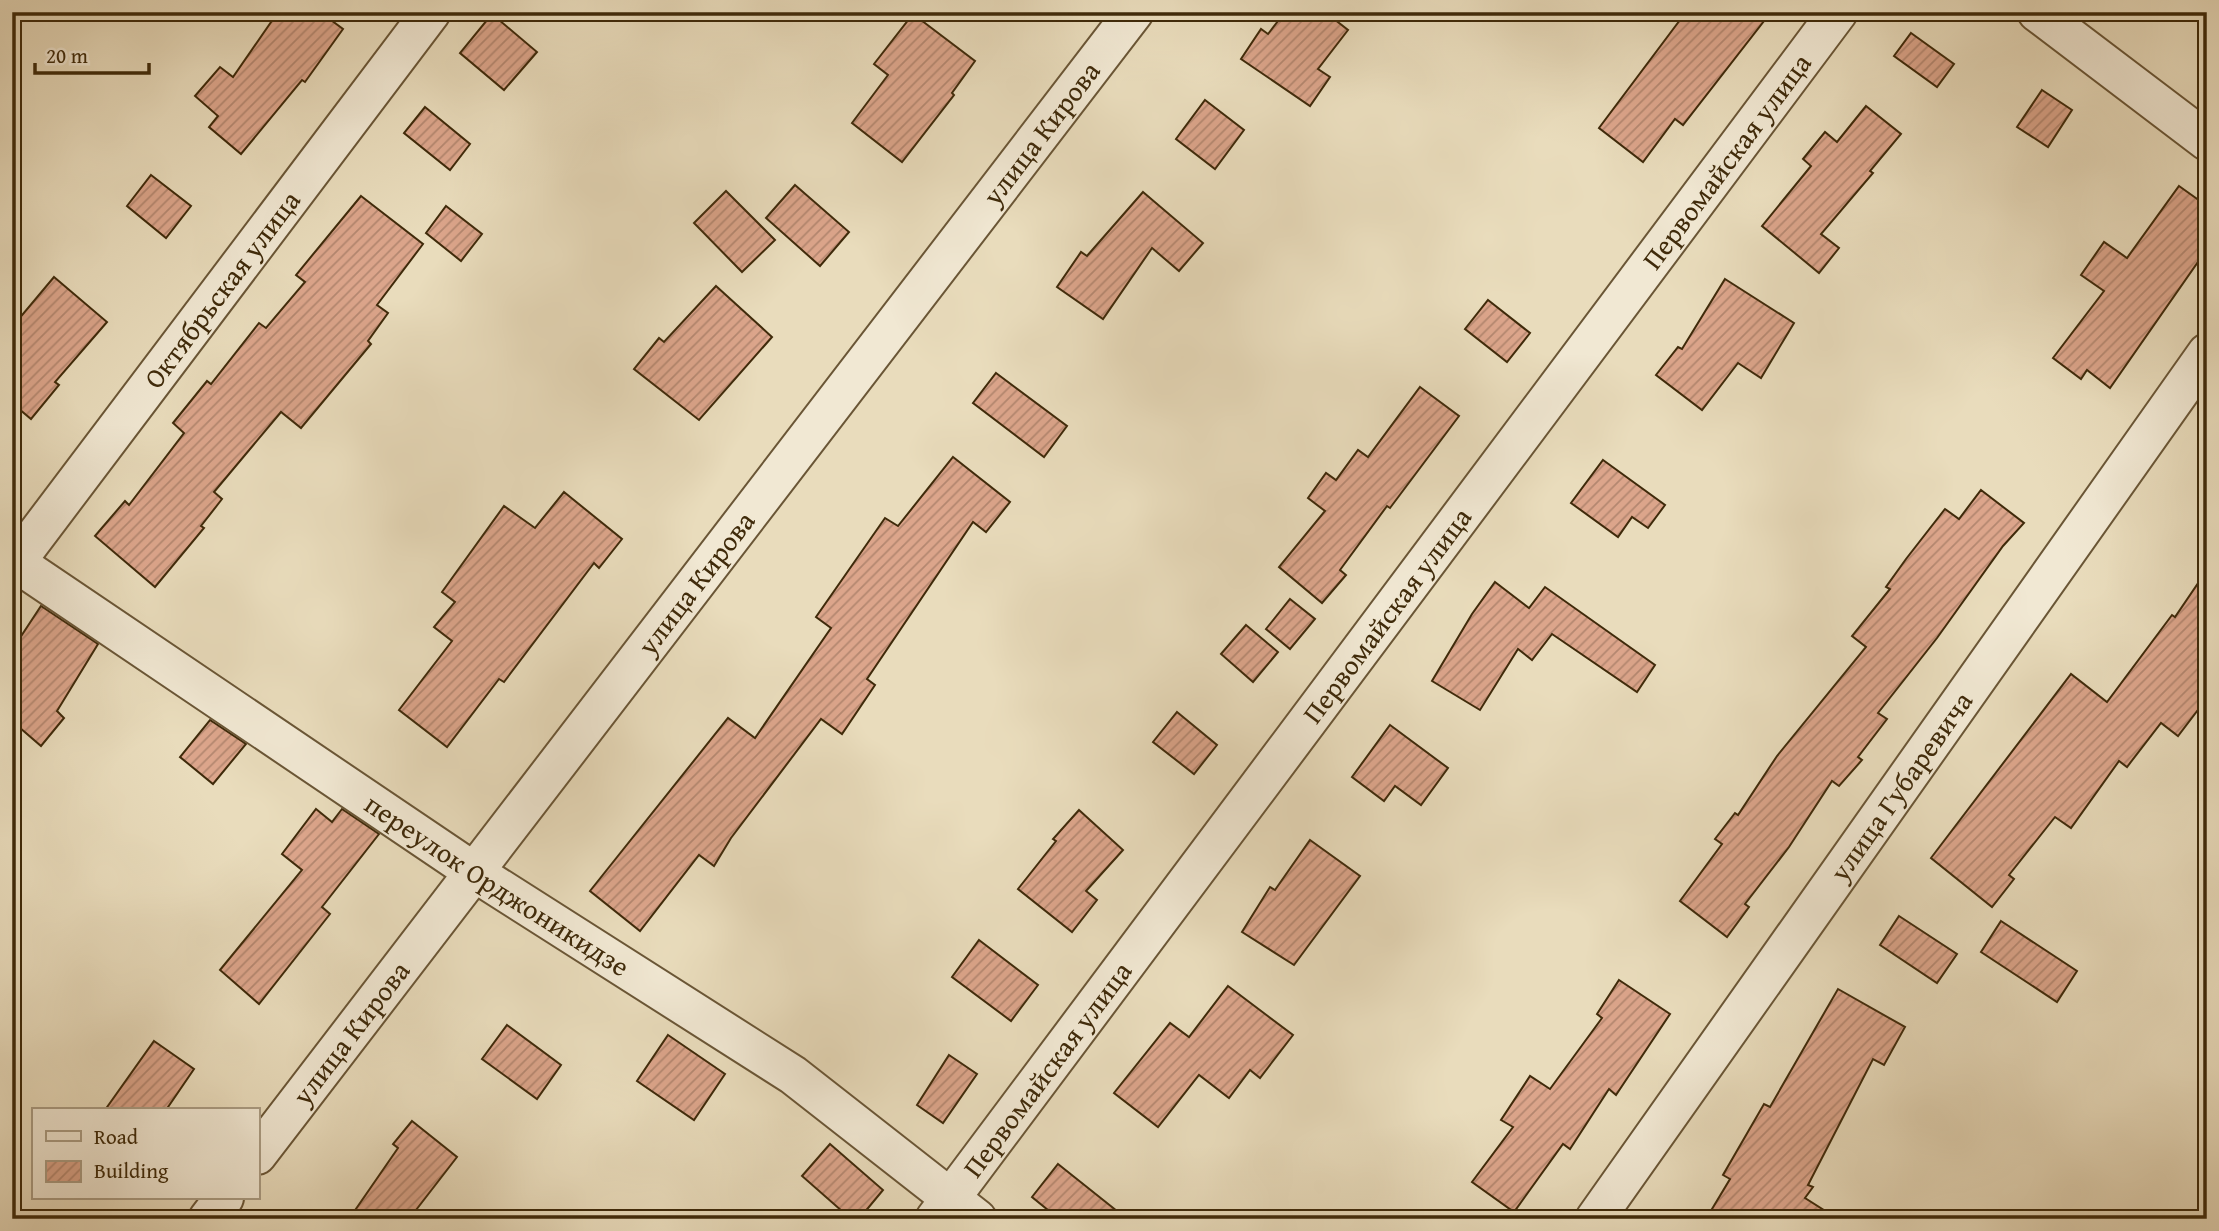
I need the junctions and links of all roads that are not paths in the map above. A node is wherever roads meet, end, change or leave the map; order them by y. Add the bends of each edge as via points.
1 (430, 12) edge
2 (1134, 12) edge
3 (1838, 12) edge
4 (2037, 12) edge
5 (2207, 141) edge
6 (2207, 353) edge
7 (13, 563) edge
8 (474, 872) junction
9 (259, 1152) edge
10 (222, 1200) edge
11 (954, 1212) edge
12 (208, 1219) edge
13 (1595, 1219) edge

1 - 7 street, Октябрьская улица
2 - 8 street, улица Кирова
3 - 11 street, Первомайская улица
4 - 5 street
6 - 13 street, улица Губаревича
7 - 8 street, переулок Орджоникидзе
8 - 9 street, улица Кирова
8 - 11 street, переулок Орджоникидзе via 793,1075
10 - 12 street

